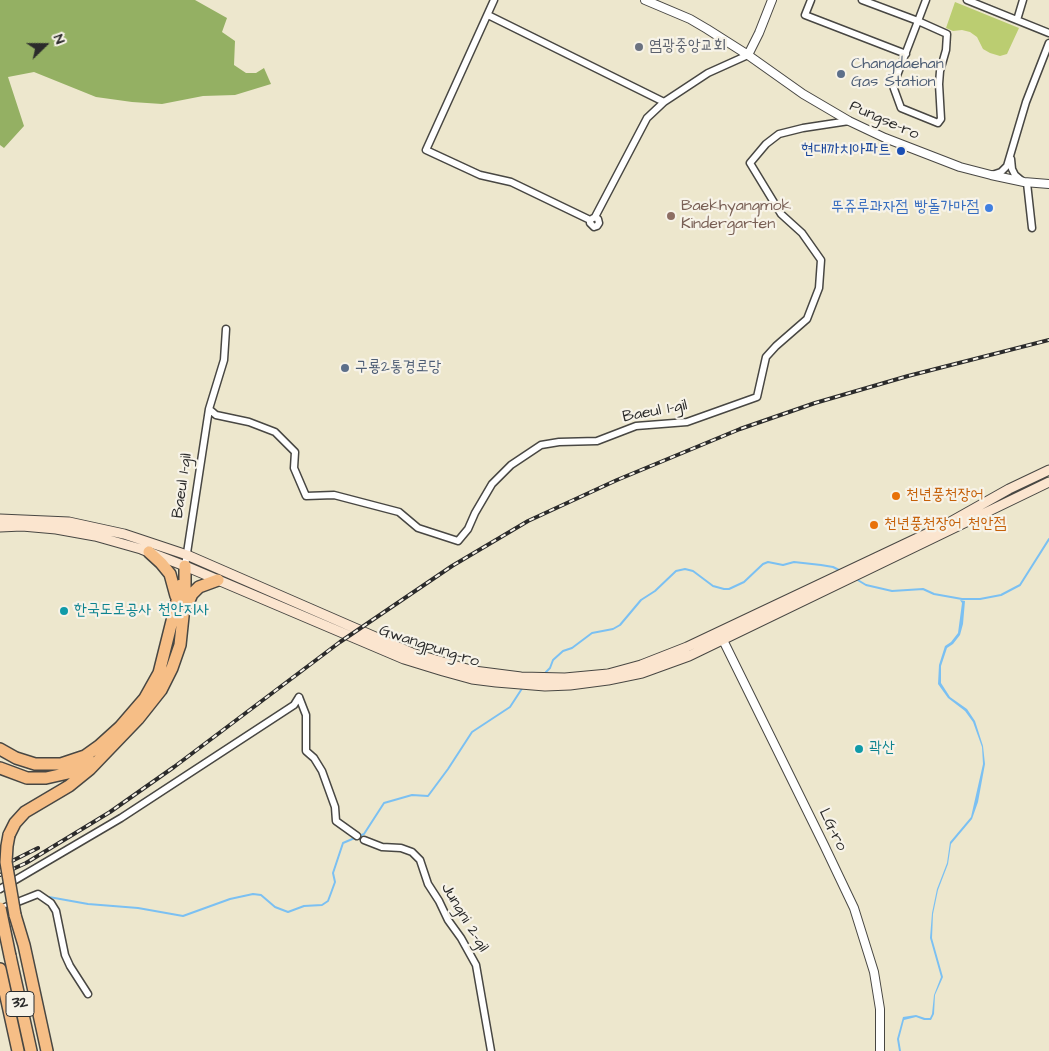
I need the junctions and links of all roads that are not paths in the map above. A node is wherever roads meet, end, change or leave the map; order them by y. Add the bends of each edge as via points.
1 (494, 0) edge
2 (646, 0) edge
3 (772, 0) edge
4 (811, 0) edge
5 (862, 0) edge
6 (926, 0) edge
7 (967, 0) edge
8 (1024, 0) edge
9 (488, 15) junction
10 (1017, 20) junction
11 (918, 21) junction
12 (1049, 33) edge
13 (1049, 43) edge
14 (906, 54) junction
15 (748, 55) junction
16 (664, 102) junction
17 (849, 121) junction
18 (1012, 151) junction
19 (991, 175) junction
20 (1026, 183) junction
21 (1049, 184) edge
22 (1032, 228) dead end
23 (226, 329) dead end
24 (209, 409) junction
25 (1049, 470) edge
26 (1049, 482) edge
27 (0, 519) edge
28 (0, 527) edge
29 (149, 552) junction
30 (186, 561) junction
31 (863, 568) junction
32 (218, 580) junction
33 (177, 602) junction
34 (183, 619) junction
35 (721, 636) junction
36 (0, 744) edge
37 (0, 749) edge
38 (104, 754) junction
39 (16, 758) junction
40 (0, 768) edge
41 (357, 836) dead end
42 (364, 840) dead end
43 (0, 889) edge
44 (0, 909) edge
45 (22, 946) junction
46 (0, 968) edge
47 (88, 994) dead end
48 (18, 1051) edge
49 (30, 1051) edge
50 (41, 1051) edge
51 (47, 1051) edge
52 (490, 1051) edge
53 (880, 1051) edge

1 - 9 street
2 - 15 street, Pungse-ro via 690,20
3 - 15 street
4 - 14 street via 805,15
5 - 11 street
6 - 11 street
7 - 10 street
8 - 10 street
9 - 16 street
9 - 16 street via 426,150 480,175 511,182 593,218 647,118
10 - 12 street
11 - 14 street
11 - 14 street via 947,34 940,70 938,123 902,108 893,86
13 - 18 street via 1026,102
15 - 16 street via 708,73
15 - 17 street, Pungse-ro via 803,94
17 - 19 street, Pungse-ro via 894,142
17 - 24 street, Baeul 1-gil via 779,134 750,163 781,214 802,233 821,260 819,288 807,319 766,358 757,396 687,422 636,426 598,441 540,445 511,464 492,484 458,541 418,528 399,512 334,495 306,496 294,468 295,452 274,432 249,422 216,415
18 - 19 street via 1007,166
18 - 20 street via 1015,176
19 - 20 street, Pungse-ro
20 - 21 street, Pungse-ro
20 - 22 street
23 - 24 street, Baeul 1-gil via 224,360
24 - 30 street, Baeul 1-gil
25 - 31 main road
26 - 31 main road
27 - 30 main road, Gwangpung-ro via 69,522 124,534
28 - 29 main road, Gwangpung-ro via 56,529
29 - 30 main road, Gwangpung-ro
29 - 33 highway via 170,574
30 - 32 main road, Gwangpung-ro
30 - 33 highway
30 - 34 highway
30 - 35 main road, Gwangpung-ro via 412,653 474,671 521,677 566,678 608,674
31 - 35 main road, Gwangpung-ro
32 - 34 highway via 195,590
32 - 35 main road, Gwangpung-ro via 404,659 443,672 496,682 545,686 608,680 642,673 689,656
33 - 39 highway via 159,673 120,727 92,752 69,762 44,766
34 - 38 highway via 180,645 161,690
35 - 53 street, LG-ro via 854,908 874,972 880,1009
36 - 39 highway
37 - 39 highway
38 - 40 highway via 79,769 46,778 27,778
38 - 45 highway, bridge via 75,782 26,812 9,835 6,862
41 - 43 street via 336,821 335,807 322,771 306,751 306,715 299,697 294,705 121,818
42 - 52 street, Jungni 2-gil via 382,847 401,848 420,860 428,884 476,965
44 - 47 street via 38,894 51,903 56,911 65,955
44 - 49 highway, 32, bridge
45 - 50 highway
45 - 51 highway
46 - 48 highway, 32

